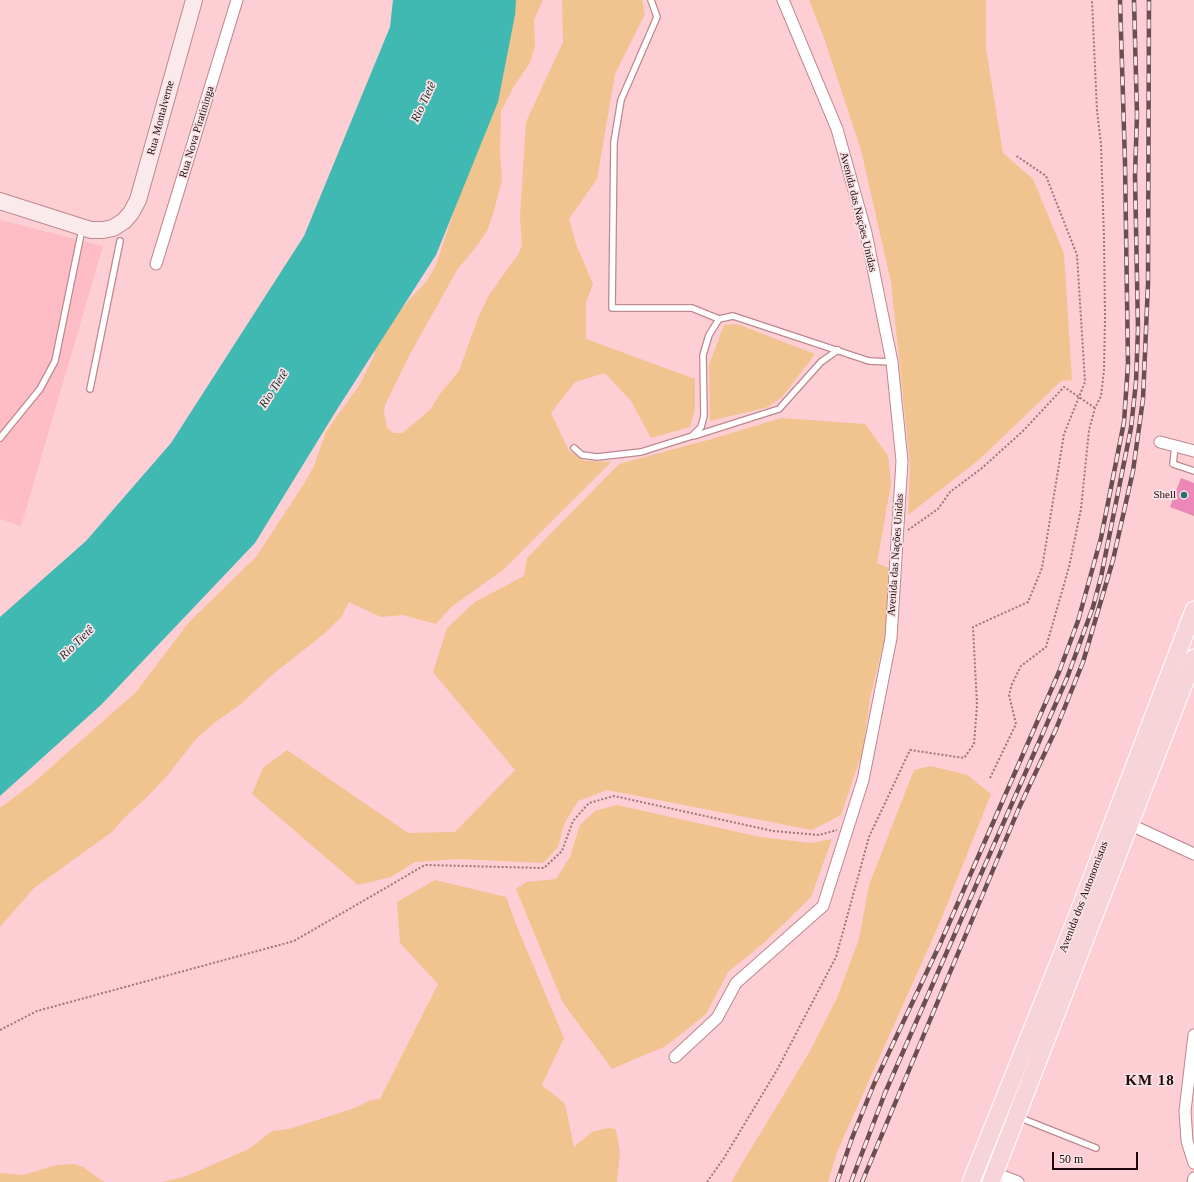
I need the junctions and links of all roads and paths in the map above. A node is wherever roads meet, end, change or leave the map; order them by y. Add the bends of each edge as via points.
1 (194, 0) edge
2 (237, 0) edge
3 (651, 0) edge
4 (783, 0) edge
5 (1092, 0) edge
6 (1015, 155) dead end
7 (0, 201) edge
8 (83, 228) junction
9 (116, 234) junction
10 (156, 264) dead end
11 (719, 319) junction
12 (838, 350) junction
13 (892, 362) junction
14 (90, 389) dead end
15 (1078, 398) junction
16 (1095, 408) junction
17 (692, 436) junction
18 (0, 438) edge
19 (1160, 442) dead end
20 (1175, 446) junction
21 (574, 448) dead end
22 (1194, 451) edge
23 (1194, 471) edge
24 (897, 537) junction
25 (1194, 610) edge
26 (1194, 658) edge
27 (990, 778) dead end
28 (1131, 825) junction
29 (848, 826) junction
30 (1112, 826) junction
31 (1194, 854) edge
32 (0, 1030) edge
33 (1194, 1035) edge
34 (676, 1057) dead end
35 (1017, 1117) junction
36 (986, 1146) junction
37 (1096, 1148) dead end
38 (1194, 1162) edge
39 (993, 1177) edge
40 (1194, 1178) edge
41 (707, 1182) edge
42 (971, 1182) edge
43 (1018, 1182) edge
44 (1192, 1182) edge

1 - 9 main road, Rua Montalverne via 138,200
2 - 10 street, Rua Nova Piratininga
3 - 11 lane via 657,17 621,100 614,142 612,308 692,308
4 - 13 street, Avenida das Nações Unidas via 837,129 866,234
5 - 16 path via 1101,144 1105,318 1104,370 1101,396
6 - 15 path via 1046,176 1077,254 1085,382
7 - 8 main road
8 - 9 main road
8 - 18 lane via 55,361 40,389
9 - 14 lane
11 - 12 lane via 739,317
11 - 17 lane via 709,335 703,355 704,416 701,427
12 - 13 lane via 869,361
12 - 17 lane via 821,362 779,409
13 - 24 street, Avenida das Nações Unidas via 902,461
15 - 16 path
15 - 24 path via 1064,387 1023,431 982,468 950,492 938,509
15 - 41 path via 1064,434 1042,568 1028,602 973,627 977,705 974,744 964,758 910,750 869,837 836,957 777,1070
16 - 27 path via 1089,430 1081,509 1070,568 1046,647 1021,666 1012,684 1009,694 1016,724
17 - 21 lane via 641,452 597,457 582,455
19 - 20 street
20 - 22 street
20 - 23 lane via 1173,464
24 - 29 street, Avenida das Nações Unidas via 891,638 863,780
25 - 30 main road, Avenida dos Autonomistas
26 - 28 main road, Avenida dos Autonomistas
28 - 30 street
28 - 31 street
28 - 35 main road, Avenida dos Autonomistas
29 - 32 path via 819,835 773,831 614,796 589,803 573,821 562,851 544,868 425,865 294,941 37,1011
29 - 34 street, Avenida das Nações Unidas via 823,906 736,983 717,1018
30 - 36 main road, Avenida dos Autonomistas
33 - 38 street via 1185,1111 1187,1141
35 - 37 lane
35 - 39 main road, Avenida dos Autonomistas
36 - 39 main road
36 - 42 main road, Avenida dos Autonomistas
39 - 43 street
40 - 44 street

